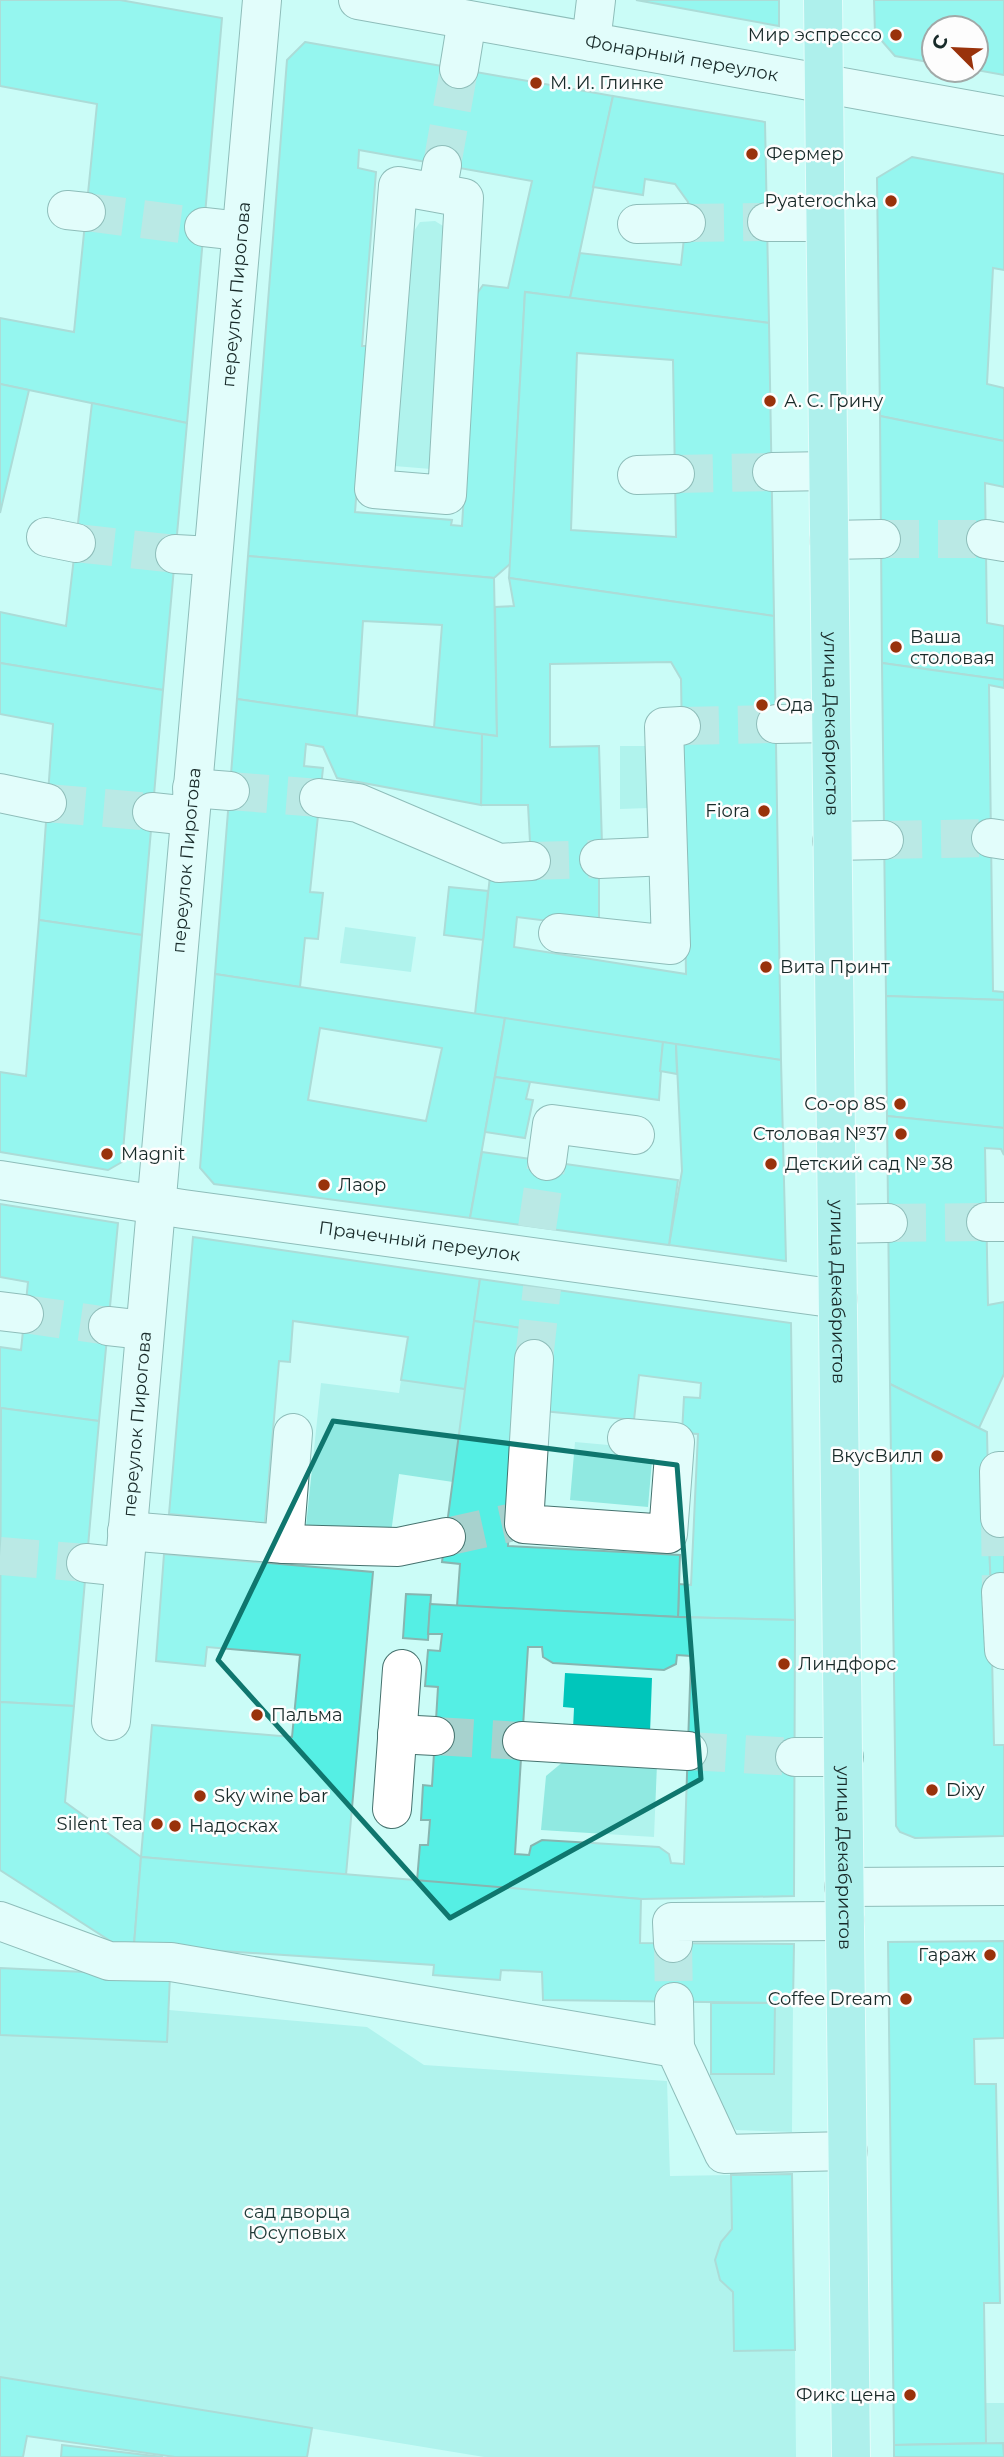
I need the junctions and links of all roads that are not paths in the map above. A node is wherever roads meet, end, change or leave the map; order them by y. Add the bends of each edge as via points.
1 (262, 0) edge
2 (358, 0) edge
3 (596, 0) edge
4 (823, 0) edge
5 (467, 20) junction
6 (591, 42) junction
7 (459, 69) tunnel mouth
8 (824, 84) junction
9 (1004, 116) edge
10 (439, 179) joint
11 (767, 222) tunnel mouth
12 (825, 222) junction
13 (686, 223) tunnel mouth
14 (637, 224) dead end
15 (828, 471) junction
16 (772, 472) tunnel mouth
17 (675, 474) tunnel mouth
18 (637, 475) dead end
19 (881, 539) tunnel mouth
20 (828, 540) junction
21 (830, 723) junction
22 (776, 724) tunnel mouth
23 (681, 726) dead end
24 (230, 791) tunnel mouth
25 (0, 793) edge
26 (319, 798) tunnel mouth
27 (191, 802) junction
28 (47, 803) tunnel mouth
29 (152, 812) tunnel mouth
30 (884, 840) tunnel mouth
31 (832, 841) junction
32 (668, 856) junction
33 (599, 859) tunnel mouth
34 (531, 861) tunnel mouth
35 (558, 933) dead end
36 (635, 1135) dead end
37 (547, 1161) tunnel mouth
38 (0, 1180) edge
39 (157, 1206) junction
40 (888, 1223) tunnel mouth
41 (837, 1224) junction
42 (838, 1299) junction
43 (534, 1359) tunnel mouth
44 (293, 1433) dead end
45 (627, 1438) dead end
46 (1004, 1471) edge
47 (1000, 1518) dead end
48 (446, 1537) tunnel mouth
49 (284, 1544) junction
50 (126, 1549) junction
51 (86, 1563) tunnel mouth
52 (1002, 1592) dead end
53 (1004, 1650) edge
54 (402, 1669) dead end
55 (111, 1721) dead end
56 (397, 1734) junction
57 (435, 1736) tunnel mouth
58 (522, 1741) tunnel mouth
59 (688, 1751) tunnel mouth
60 (795, 1757) tunnel mouth
61 (844, 1757) junction
62 (392, 1809) dead end
63 (1004, 1886) edge
64 (845, 1904) junction
65 (0, 1921) edge
66 (673, 1943) tunnel mouth
67 (674, 2002) tunnel mouth
68 (675, 2048) junction
69 (848, 2151) junction
70 (851, 2457) edge

1 - 27 street, переулок Пирогова via 222,229 194,555
2 - 5 street, Фонарный переулок
3 - 6 street
4 - 8 main road, улица Декабристов
5 - 6 street, Фонарный переулок
5 - 7 street
6 - 8 street, Фонарный переулок
8 - 9 street, Фонарный переулок
8 - 12 main road, улица Декабристов
10 - 10 street via 464,198 447,495 374,489 398,186
11 - 12 street
12 - 15 main road, улица Декабристов
13 - 14 street
15 - 16 street
15 - 20 main road, улица Декабристов
17 - 18 street
19 - 20 street
20 - 21 main road, улица Декабристов
21 - 22 street
21 - 31 main road, улица Декабристов
23 - 32 street via 664,727
24 - 27 street
25 - 28 street
26 - 34 street via 358,803 499,863
27 - 29 street
27 - 39 street, переулок Пирогова
30 - 31 street
31 - 41 main road, улица Декабристов
32 - 33 street
32 - 35 street via 671,945
36 - 37 street via 552,1124
38 - 39 street, Прачечный переулок
39 - 42 street, Прачечный переулок
39 - 50 street, переулок Пирогова via 126,1328
40 - 41 street
41 - 42 main road, улица Декабристов
42 - 61 main road, улица Декабристов
43 - 45 street via 516,1523 668,1534 675,1441
44 - 49 street
46 - 47 street via 999,1471
48 - 49 street via 398,1547
49 - 50 street
50 - 51 street
50 - 55 street, переулок Пирогова
52 - 53 street
54 - 56 street
56 - 57 street
56 - 62 street
58 - 59 street
60 - 61 street
61 - 64 main road, улица Декабристов
63 - 64 street
64 - 66 street via 672,1922
64 - 69 main road, улица Декабристов
65 - 68 street via 109,1961 171,1962
67 - 68 street
68 - 69 street via 724,2154
69 - 70 main road, улица Декабристов

